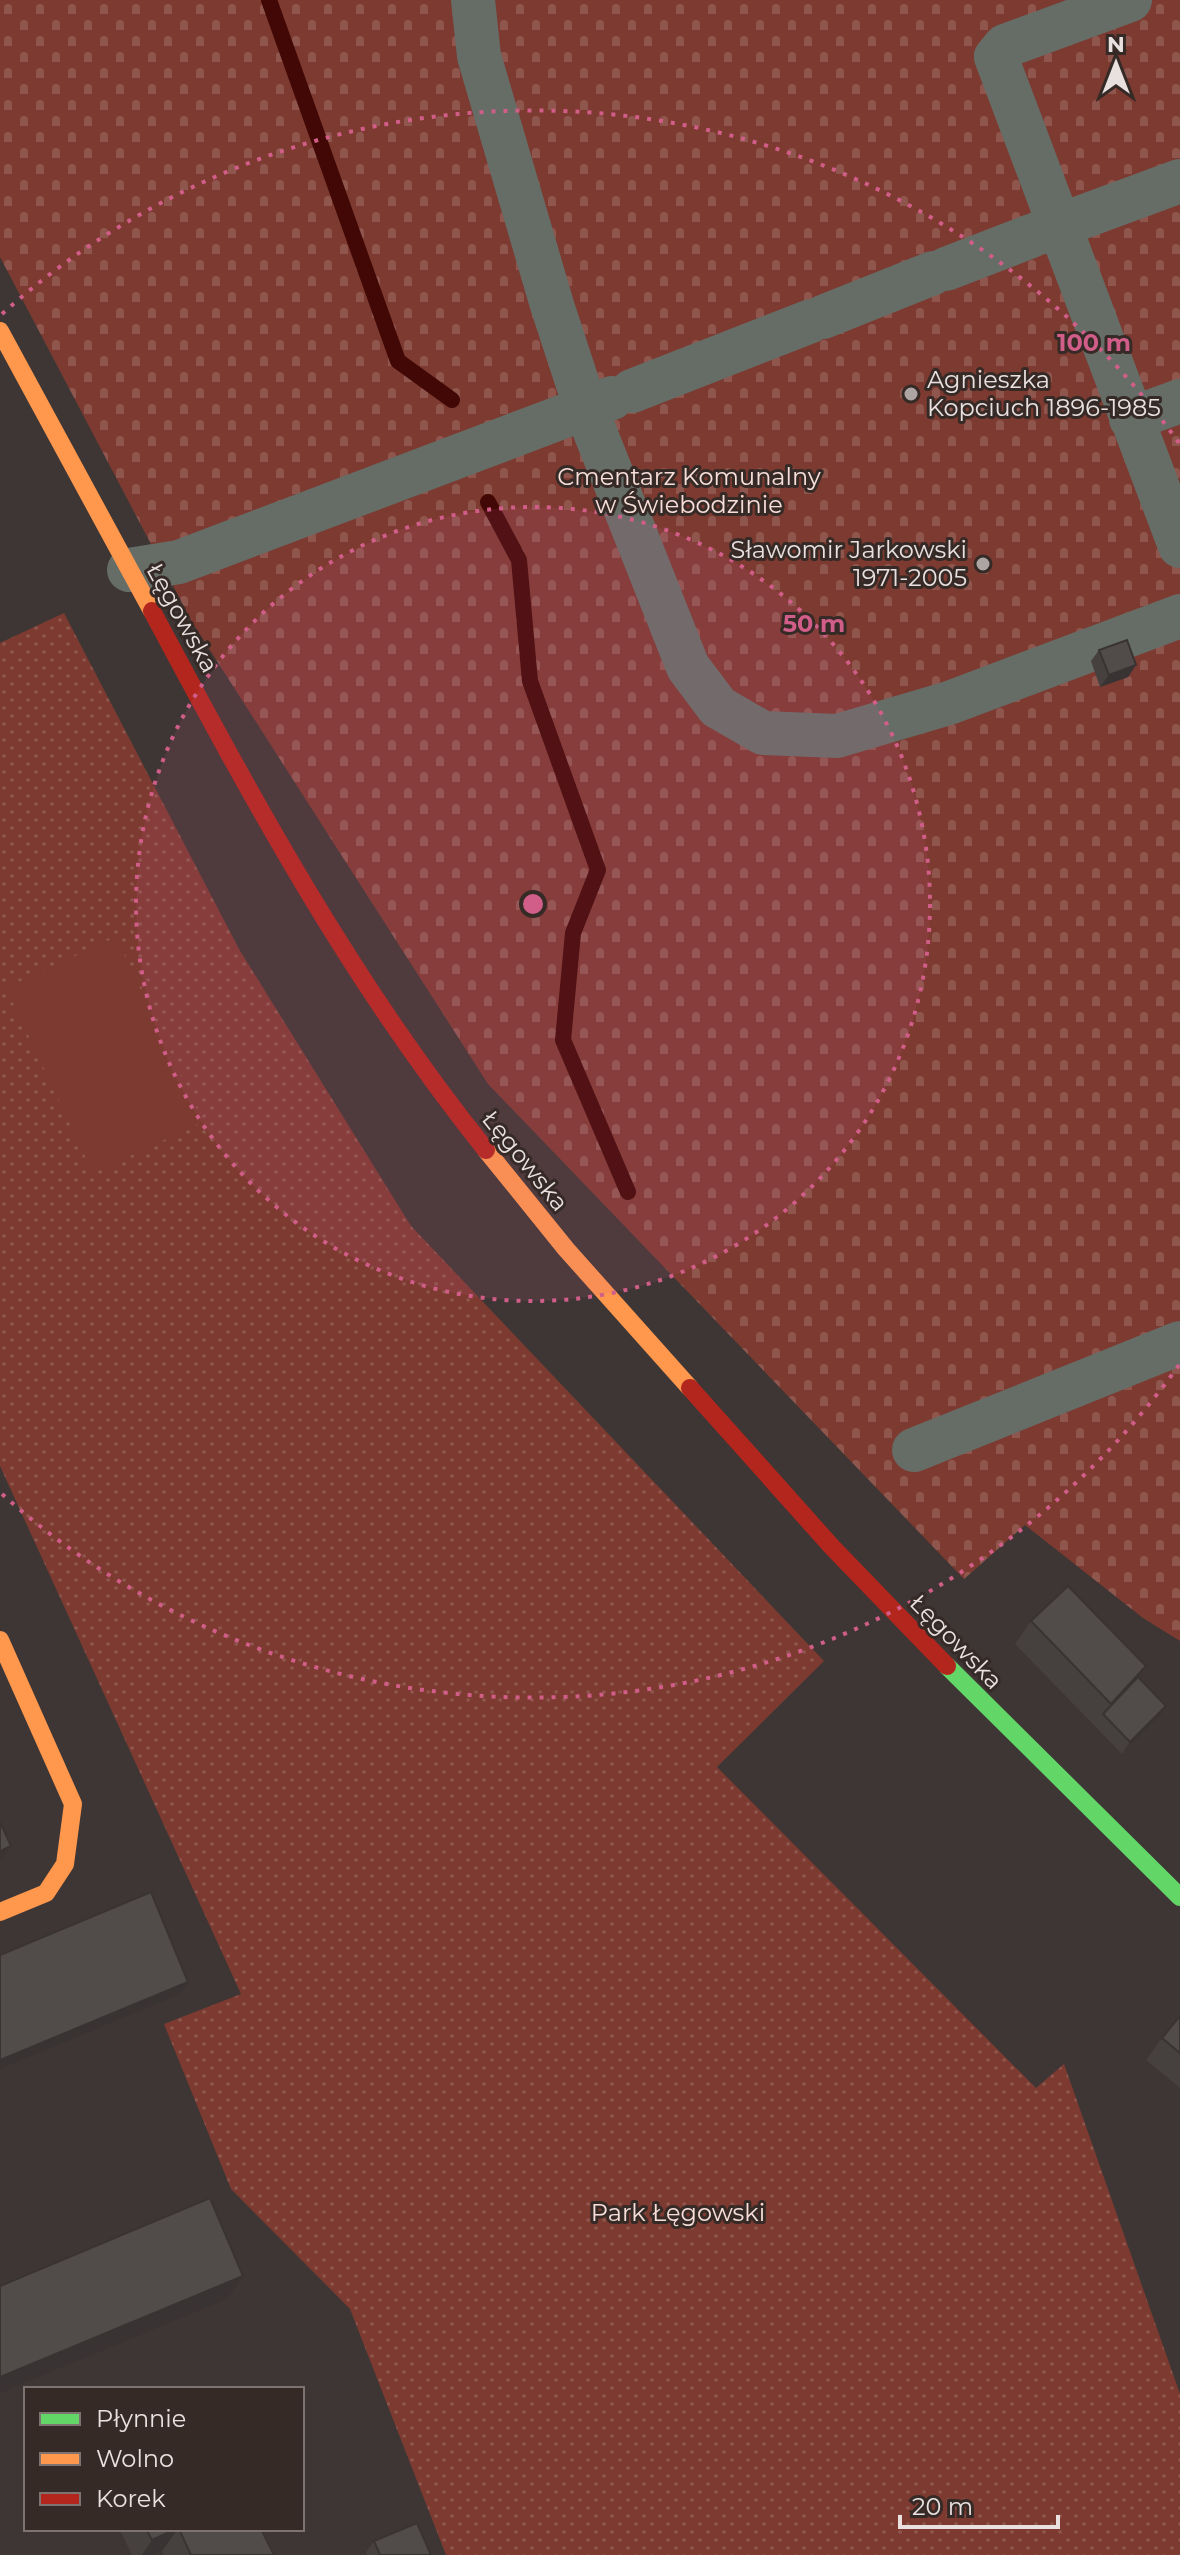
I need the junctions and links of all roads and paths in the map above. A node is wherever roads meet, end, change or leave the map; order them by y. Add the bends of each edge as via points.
1 (473, 0) edge
2 (1130, 0) edge
3 (1180, 181) edge
4 (1044, 231) junction
5 (5, 350) edge
6 (610, 399) junction
7 (1180, 401) edge
8 (1131, 419) junction
9 (1180, 546) edge
10 (129, 570) junction
11 (1180, 616) edge
12 (1180, 1343) edge
13 (914, 1450) dead end
14 (0, 1640) edge
15 (1180, 1897) edge
16 (0, 1912) edge

1 - 6 street via 479,56 552,305
2 - 4 street via 1005,46 996,57
3 - 4 street
4 - 6 street
4 - 8 street
5 - 10 street, Łęgowska
6 - 10 street via 179,562
6 - 11 street via 688,667 718,707 763,733 837,736 949,703
7 - 8 street
8 - 9 street
10 - 15 street, Łęgowska via 337,944 441,1094 566,1249 755,1464 1014,1735
12 - 13 street
14 - 16 street via 73,1804 65,1864 46,1893

